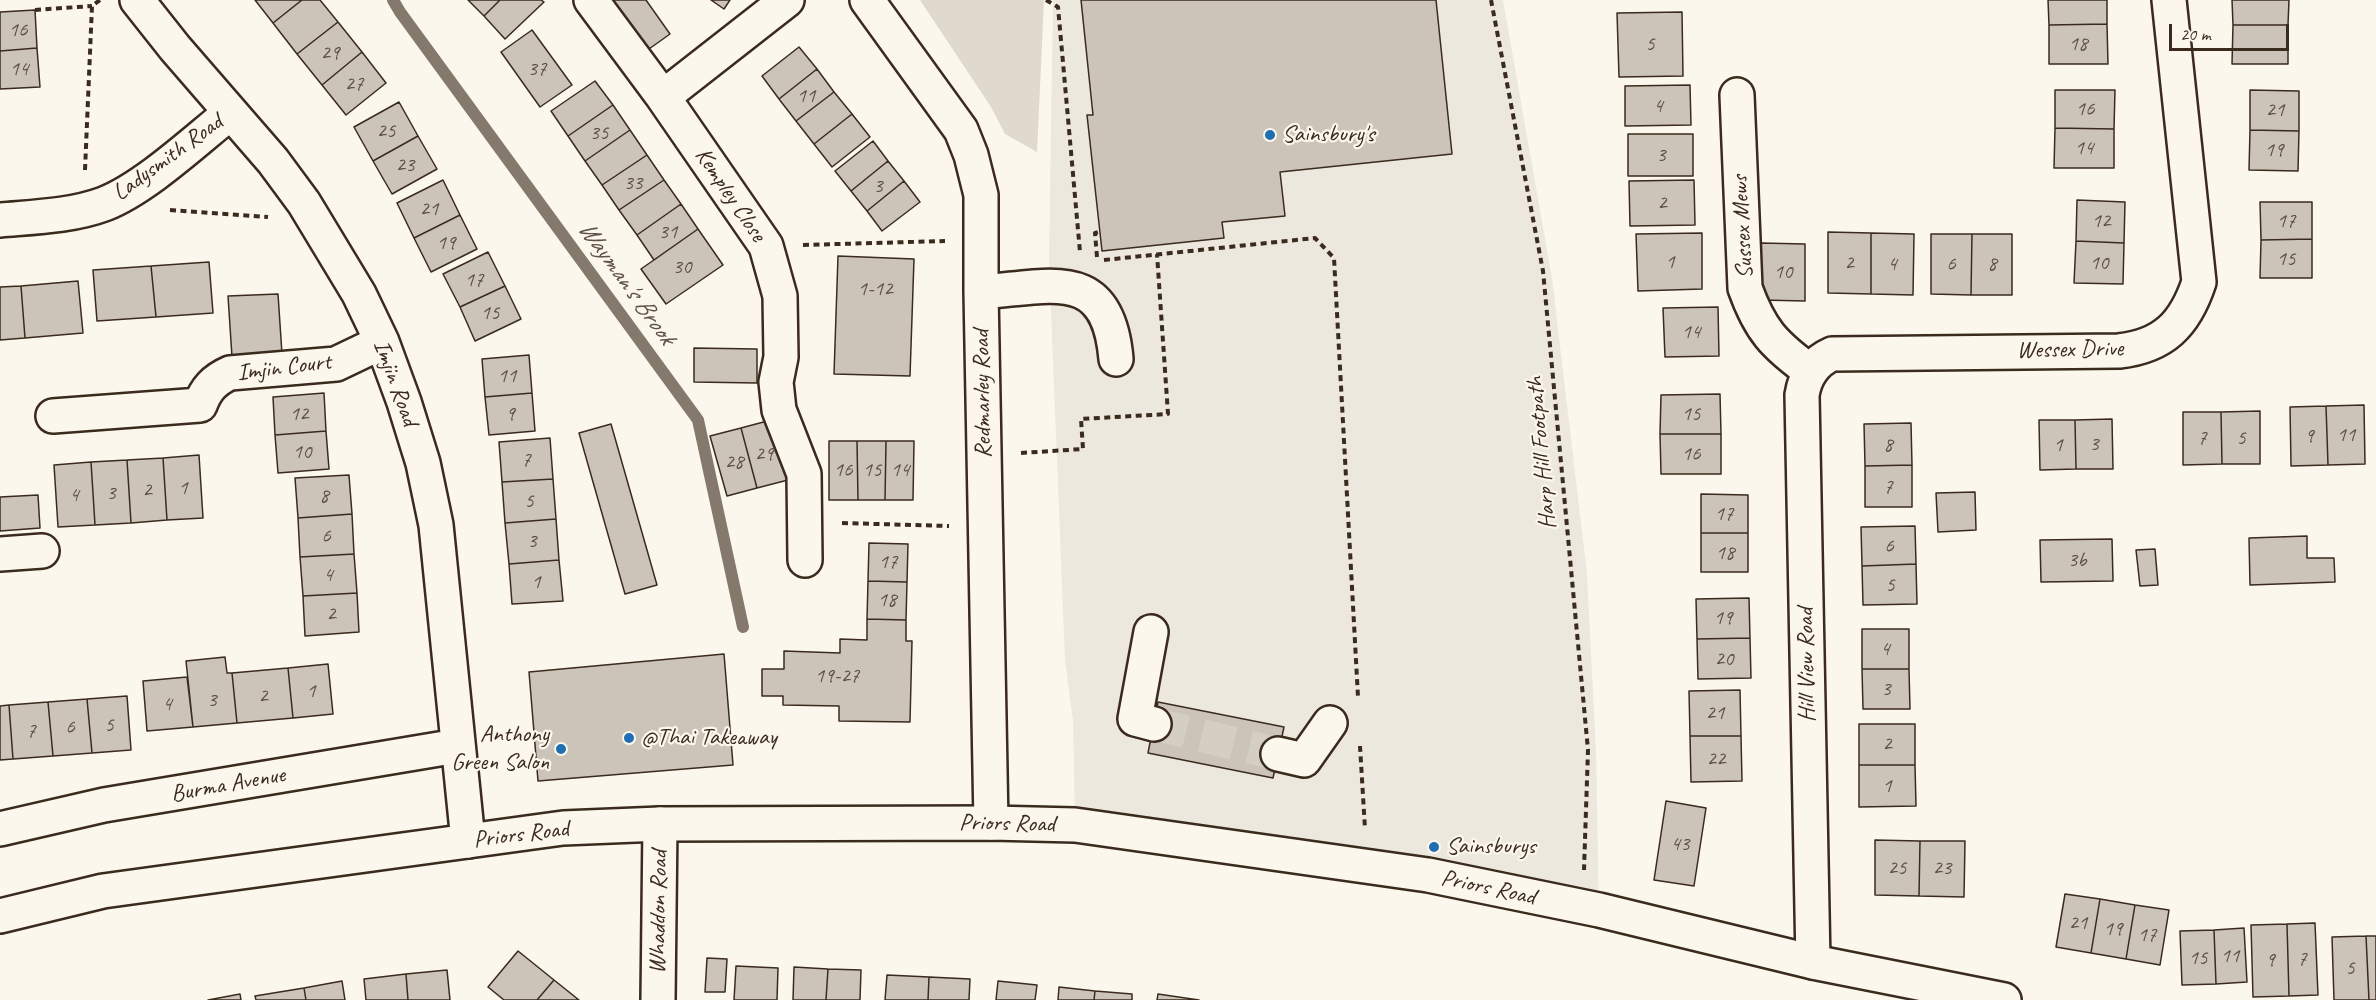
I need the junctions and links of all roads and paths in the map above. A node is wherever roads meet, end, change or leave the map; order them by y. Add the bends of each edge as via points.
1 (100, 0) edge
2 (137, 0) edge
3 (591, 0) edge
4 (788, 0) edge
5 (867, 0) edge
6 (1046, 0) edge
7 (1491, 0) edge
8 (2169, 0) edge
9 (92, 6) junction
10 (35, 10) dead end
11 (1737, 95) dead end
12 (663, 97) junction
13 (230, 112) junction
14 (163, 209) dead end
15 (83, 210) junction
16 (0, 220) edge
17 (315, 221) junction
18 (1100, 232) dead end
19 (981, 240) junction
20 (766, 246) junction
21 (1097, 261) junction
22 (1089, 262) dead end
23 (1081, 263) dead end
24 (981, 292) junction
25 (382, 342) junction
26 (1116, 359) dead end
27 (1810, 371) junction
28 (53, 416) dead end
29 (805, 522) junction
30 (986, 527) junction
31 (42, 551) dead end
32 (0, 554) edge
33 (805, 560) dead end
34 (1151, 632) dead end
35 (1344, 716) joint
36 (1154, 724) tunnel mouth
37 (1360, 744) dead end
38 (457, 746) junction
39 (1278, 754) tunnel mouth
40 (992, 823) junction
41 (660, 824) junction
42 (0, 829) edge
43 (468, 841) junction
44 (1367, 865) junction
45 (1580, 906) junction
46 (0, 916) edge
47 (1813, 962) junction
48 (658, 1000) edge
49 (2004, 1000) edge

1 - 9 path
2 - 13 street, Imjin Road
3 - 12 street, Kempley Close
4 - 12 street
5 - 19 street, Redmarley Road via 961,130 981,195
6 - 23 path via 1058,7
7 - 45 path, Harp Hill Footpath via 1543,271 1588,750
8 - 27 street, Wessex Drive via 2199,282 2182,320 2168,334 2136,349 1842,353 1822,358
9 - 10 path
9 - 15 path
11 - 27 street, Sussex Mews via 1745,288 1754,315 1766,332
12 - 20 street, Kempley Close
13 - 15 street, Ladysmith Road via 129,192
13 - 17 street, Imjin Road via 273,161
14 - 17 path
15 - 16 street, Ladysmith Road
17 - 25 street, Imjin Road via 359,294
18 - 21 path via 1095,233
19 - 20 path
19 - 24 street, Redmarley Road
20 - 29 street, Kempley Close via 780,296 781,357 776,382 779,410 804,474
21 - 22 path
21 - 35 path via 1315,238 1334,258
24 - 26 street via 1056,286 1086,292 1108,316
24 - 30 street, Redmarley Road
25 - 28 street, Imjin Court via 336,364 230,373 205,391 200,405
25 - 38 street, Imjin Road via 423,463 436,525
27 - 47 street, Hill View Road via 1802,395
29 - 30 path
29 - 33 street, Kempley Close
30 - 40 street, Redmarley Road
31 - 32 street
34 - 36 street via 1136,719
35 - 39 street via 1304,760
37 - 44 path
38 - 42 street, Burma Avenue via 104,805
38 - 43 street, Imjin Road
40 - 41 street, Priors Road
40 - 44 street, Priors Road via 1075,825
41 - 43 street, Priors Road via 563,828
41 - 48 street, Whaddon Road
43 - 46 street, Priors Road via 103,891
44 - 45 street, Priors Road
45 - 47 street, Priors Road
47 - 49 street, Priors Road

